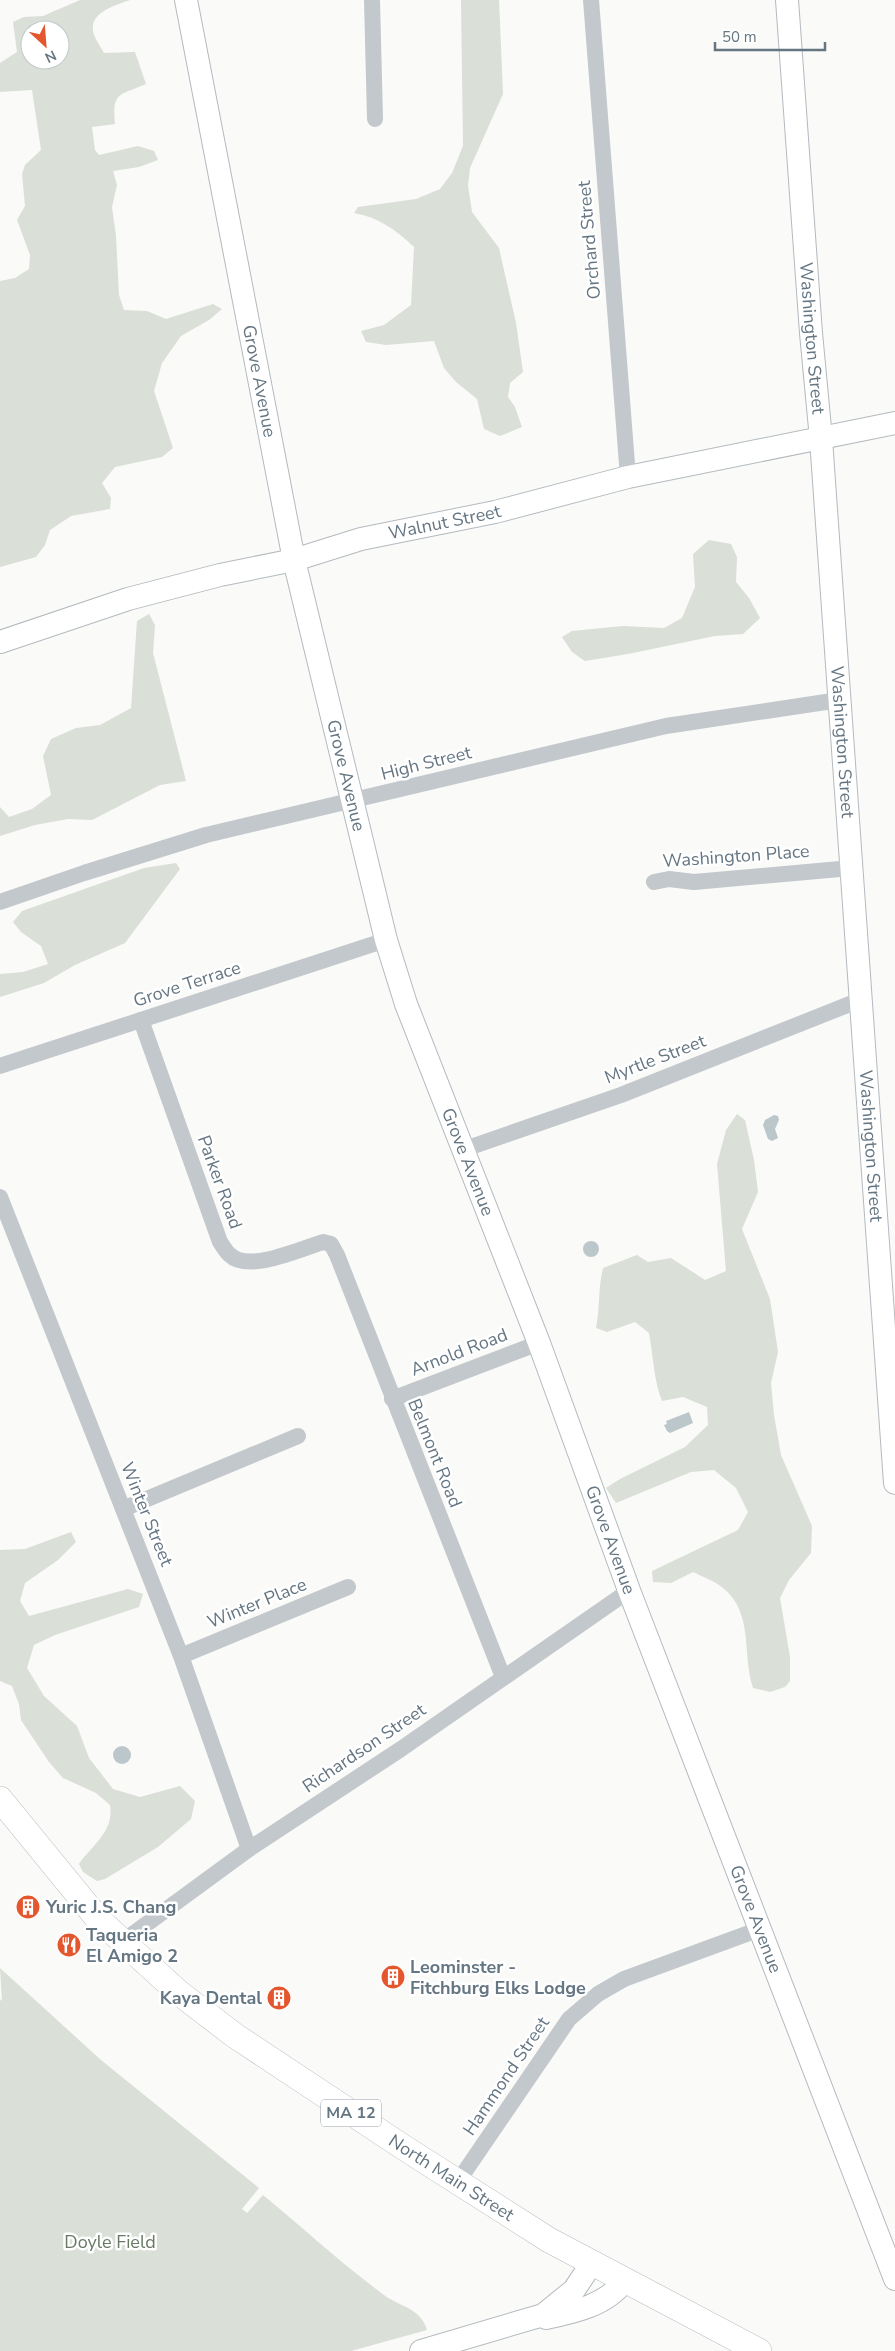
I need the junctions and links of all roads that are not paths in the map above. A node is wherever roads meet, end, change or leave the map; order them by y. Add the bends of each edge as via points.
1 (186, 0) edge
2 (372, 0) edge
3 (591, 0) edge
4 (787, 0) edge
5 (375, 119) dead end
6 (895, 422) edge
7 (821, 439) junction
8 (628, 476) junction
9 (294, 560) junction
10 (0, 642) edge
11 (839, 700) junction
12 (352, 801) junction
13 (851, 868) junction
14 (654, 882) dead end
15 (0, 902) edge
16 (386, 940) junction
17 (860, 1000) junction
18 (140, 1020) junction
19 (0, 1066) edge
20 (462, 1150) junction
21 (0, 1197) edge
22 (330, 1244) joint
23 (539, 1343) junction
24 (890, 1348) edge
25 (392, 1398) junction
26 (298, 1436) dead end
27 (895, 1483) edge
28 (123, 1509) junction
29 (348, 1588) dead end
30 (630, 1590) junction
31 (181, 1656) junction
32 (504, 1677) junction
33 (0, 1800) edge
34 (249, 1849) junction
35 (760, 1928) junction
36 (122, 1942) junction
37 (457, 2183) junction
38 (592, 2264) junction
39 (895, 2279) edge
40 (625, 2280) junction
41 (533, 2320) junction
42 (421, 2351) edge
43 (759, 2351) edge

1 - 9 street, Grove Avenue
2 - 5 street
3 - 8 street, Orchard Street
4 - 7 street, Washington Street
6 - 7 street, Walnut Street
7 - 8 street, Walnut Street
7 - 11 street, Washington Street
8 - 9 street, Walnut Street via 495,512 361,539
9 - 10 street, Walnut Street via 128,599
9 - 12 street, Grove Avenue
11 - 12 street, High Street via 666,726
11 - 13 street, Washington Street
12 - 15 street, High Street via 206,836
12 - 16 street, Grove Avenue
13 - 14 street, Washington Place via 694,882 669,879
13 - 17 street, Washington Street
16 - 18 street, Grove Terrace
16 - 20 street, Grove Avenue via 406,1004
17 - 20 street, Myrtle Street via 620,1094
17 - 24 street, Washington Street
18 - 19 street, Grove Terrace
18 - 22 street, Parker Road via 220,1242 230,1256 243,1262 257,1262 323,1242
20 - 23 street, Grove Avenue
21 - 28 street, Winter Street
22 - 25 street, Belmont Road via 340,1262
23 - 25 street, Arnold Road
23 - 30 street, Grove Avenue
24 - 27 street, Washington Street
25 - 32 street, Belmont Road
26 - 28 street
28 - 31 street, Winter Street
29 - 31 street, Winter Place
30 - 32 street, Richardson Street
30 - 35 street, Grove Avenue
31 - 34 street, Winter Street
32 - 34 street, Richardson Street
33 - 36 main road, North Main Street / MA 12 via 68,1885
34 - 36 street, Richardson Street
35 - 37 street, Hammond Street via 624,1979 587,2003 569,2019
35 - 39 street, Grove Avenue
36 - 37 main road, North Main Street / MA 12 via 178,1992 234,2035
37 - 38 main road, North Main Street / MA 12
38 - 40 main road, North Main Street / MA 12
38 - 41 street via 568,2297
40 - 41 street via 612,2295 596,2304
40 - 43 main road, North Main Street / MA 12
41 - 42 street

